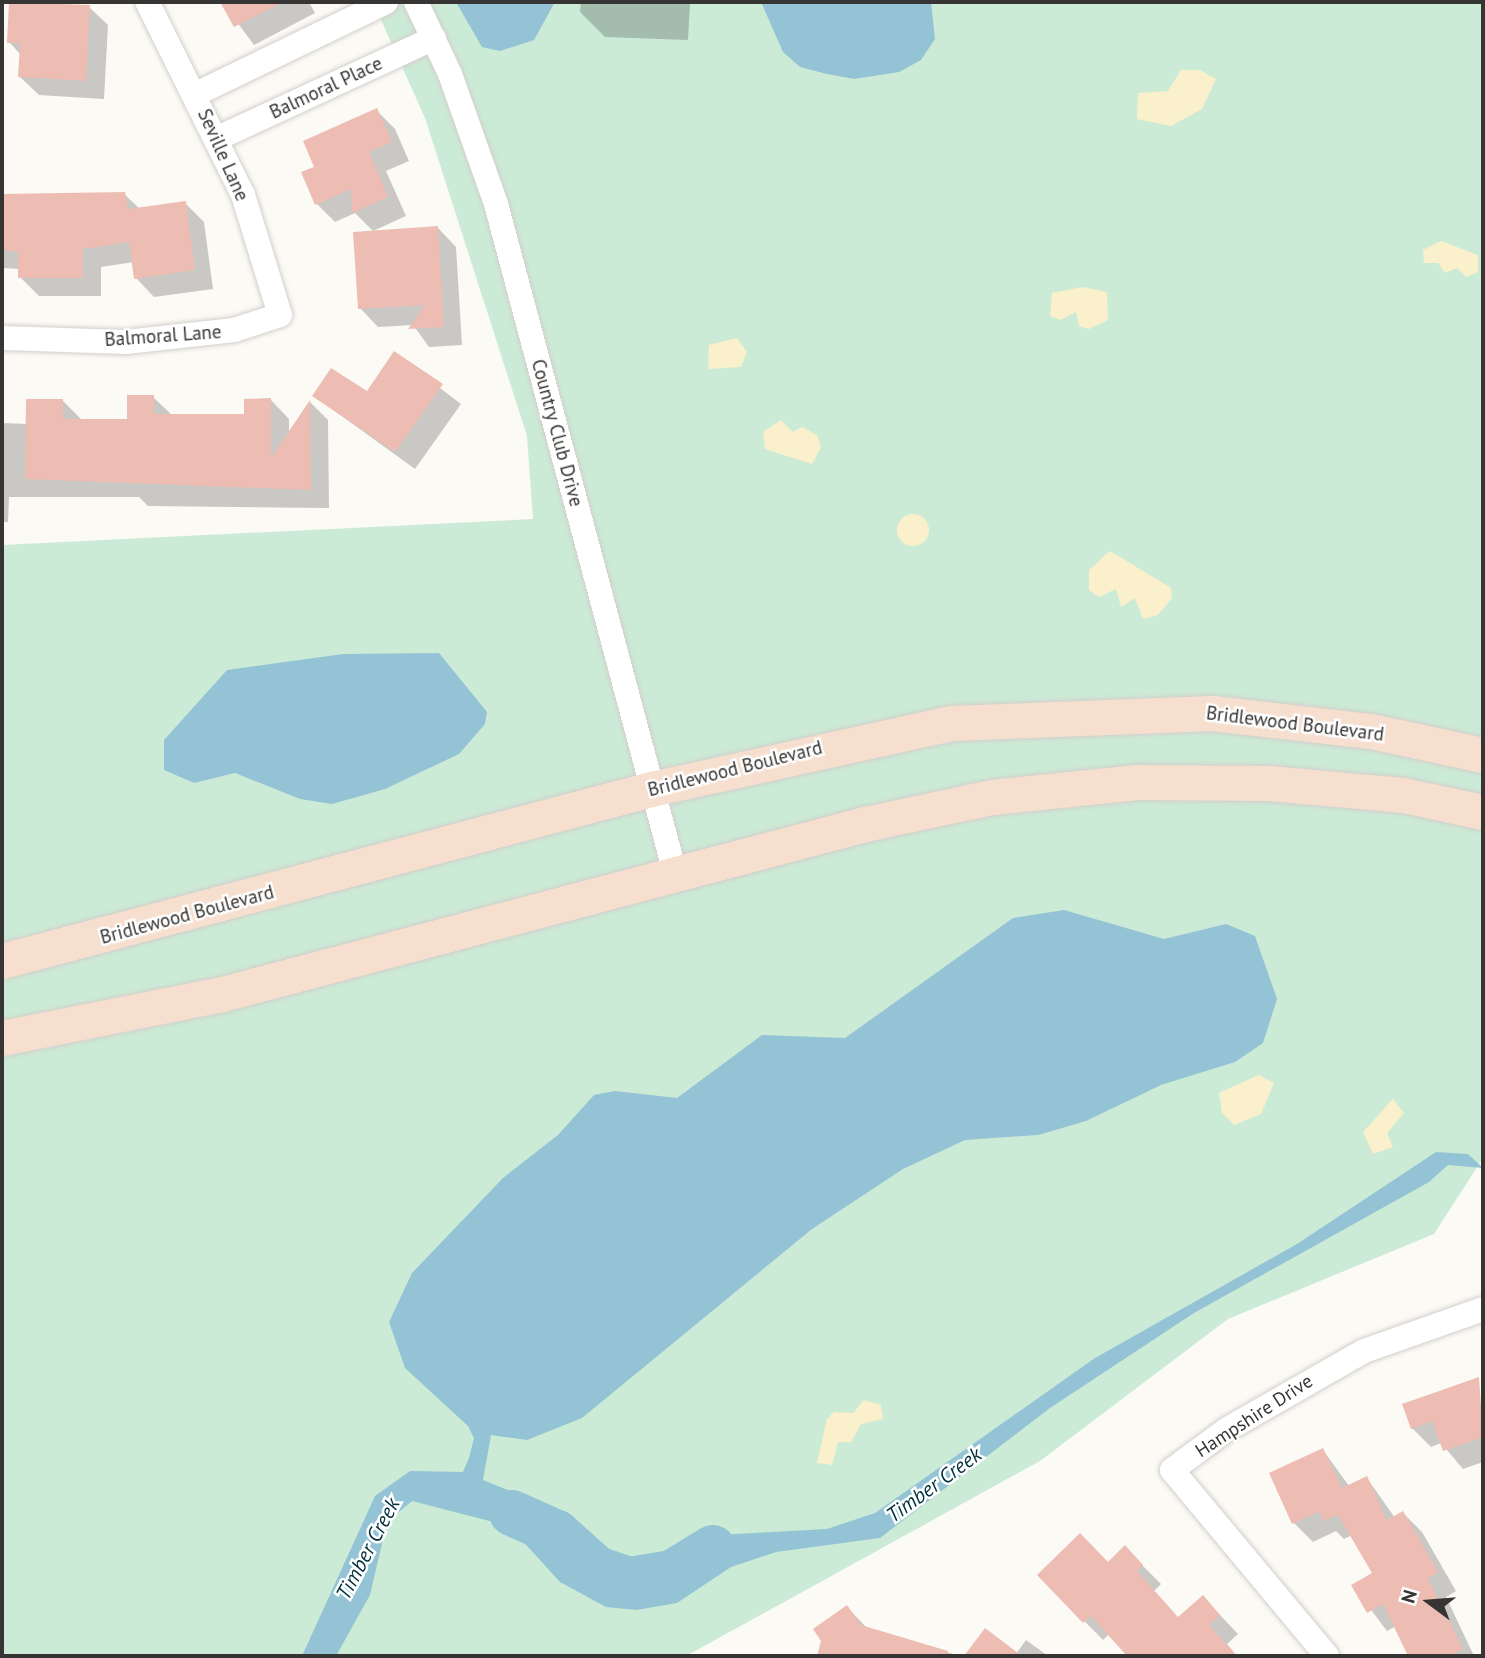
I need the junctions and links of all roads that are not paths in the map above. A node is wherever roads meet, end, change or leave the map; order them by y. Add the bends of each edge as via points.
1 (147, 2) edge
2 (386, 2) edge
3 (416, 2) edge
4 (433, 38) junction
5 (196, 94) junction
6 (218, 138) junction
7 (281, 315) joint
8 (2, 338) edge
9 (1483, 755) edge
10 (651, 789) junction
11 (1483, 812) edge
12 (675, 873) junction
13 (2, 961) edge
14 (2, 1038) edge
15 (1483, 1309) edge
16 (1326, 1656) edge

1 - 5 street, Seville Lane
2 - 5 street
3 - 4 street, Country Club Drive
4 - 6 street, Balmoral Place
4 - 10 street, Country Club Drive via 496,204
5 - 6 street, Seville Lane
6 - 7 street, Seville Lane
7 - 8 street, Balmoral Lane via 234,330 126,342
9 - 10 main road, Bridlewood Boulevard via 1289,720 1091,713 895,732
10 - 12 street, Country Club Drive
10 - 13 main road, Bridlewood Boulevard
11 - 12 main road via 1404,795 1269,783 1069,787 920,811
12 - 14 main road via 222,994
15 - 16 street, Hampshire Drive via 1364,1350 1226,1430 1172,1470

